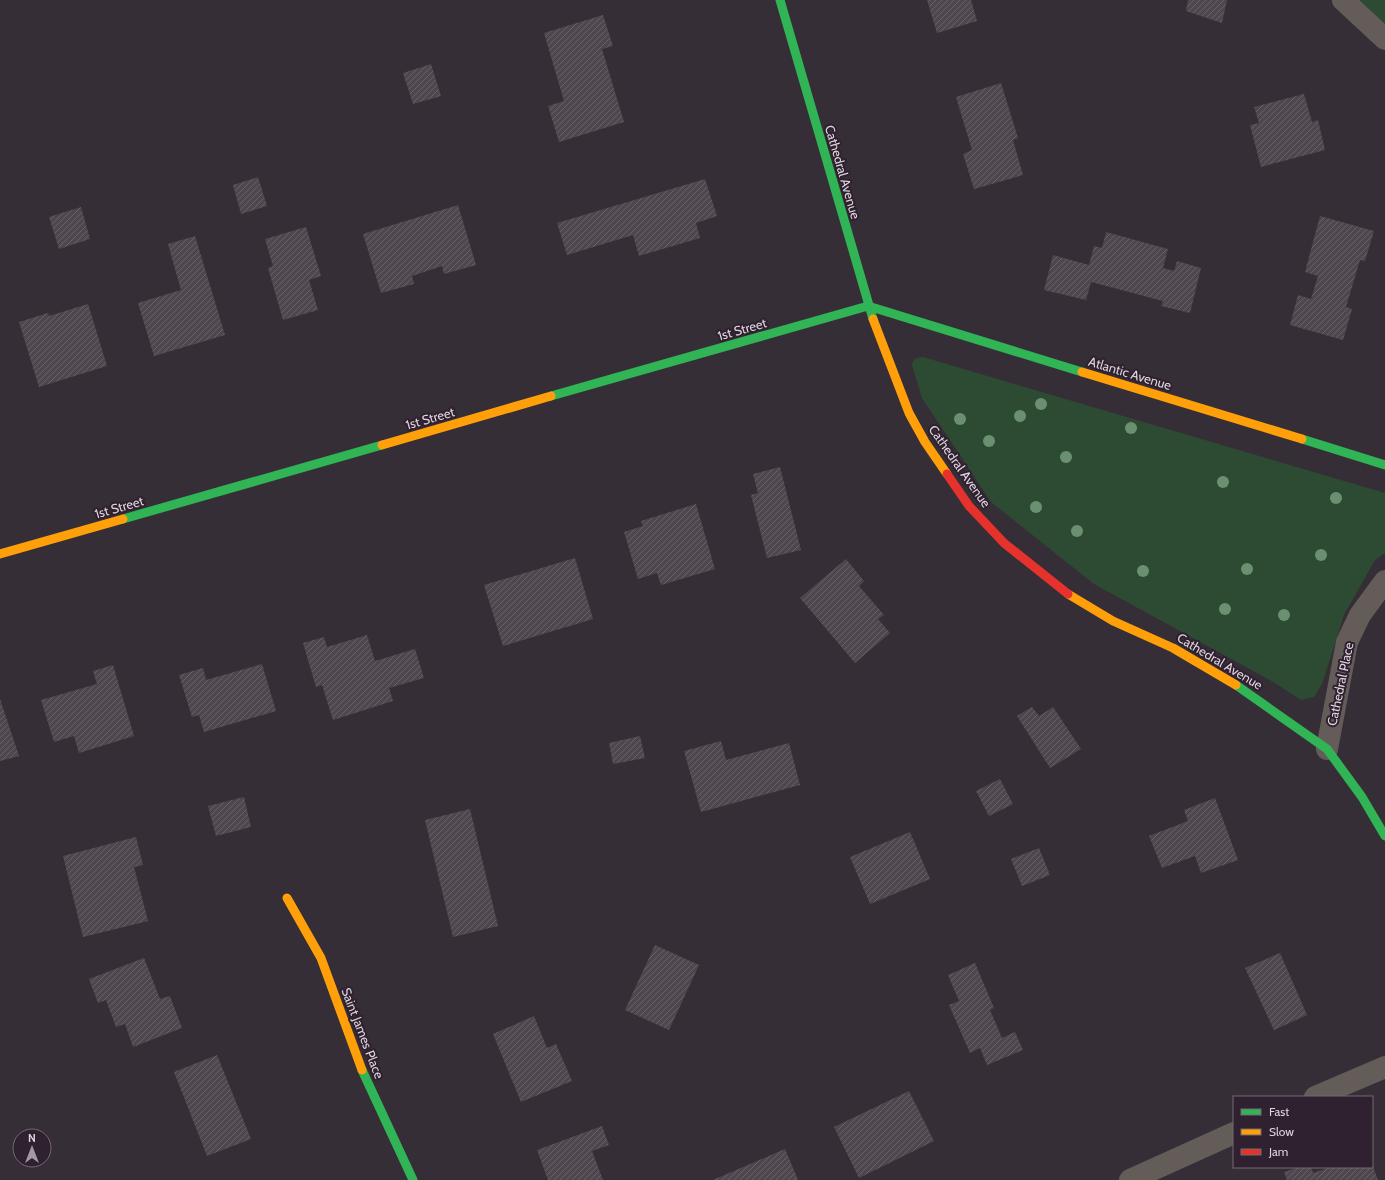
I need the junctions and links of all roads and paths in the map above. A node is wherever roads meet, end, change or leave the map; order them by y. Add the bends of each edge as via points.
1 (780, 0) edge
2 (1343, 0) edge
3 (1385, 39) edge
4 (868, 306) junction
5 (1385, 465) edge
6 (0, 554) edge
7 (1385, 581) edge
8 (1327, 749) junction
9 (1385, 836) edge
10 (287, 898) dead end
11 (1385, 1067) edge
12 (1317, 1096) edge
13 (1233, 1133) edge
14 (413, 1180) edge
15 (1130, 1180) edge

1 - 4 street, Cathedral Avenue
2 - 3 street
4 - 5 street, Atlantic Avenue
4 - 6 street, 1st Street
4 - 8 street, Cathedral Avenue via 909,412 925,442 968,506 1004,543 1062,590 1113,621 1173,648 1224,676
7 - 8 street, Cathedral Place via 1360,615 1347,642
8 - 9 street, Cathedral Avenue via 1362,796
10 - 14 street, Saint James Place via 320,958 355,1054
11 - 12 street
13 - 15 street

